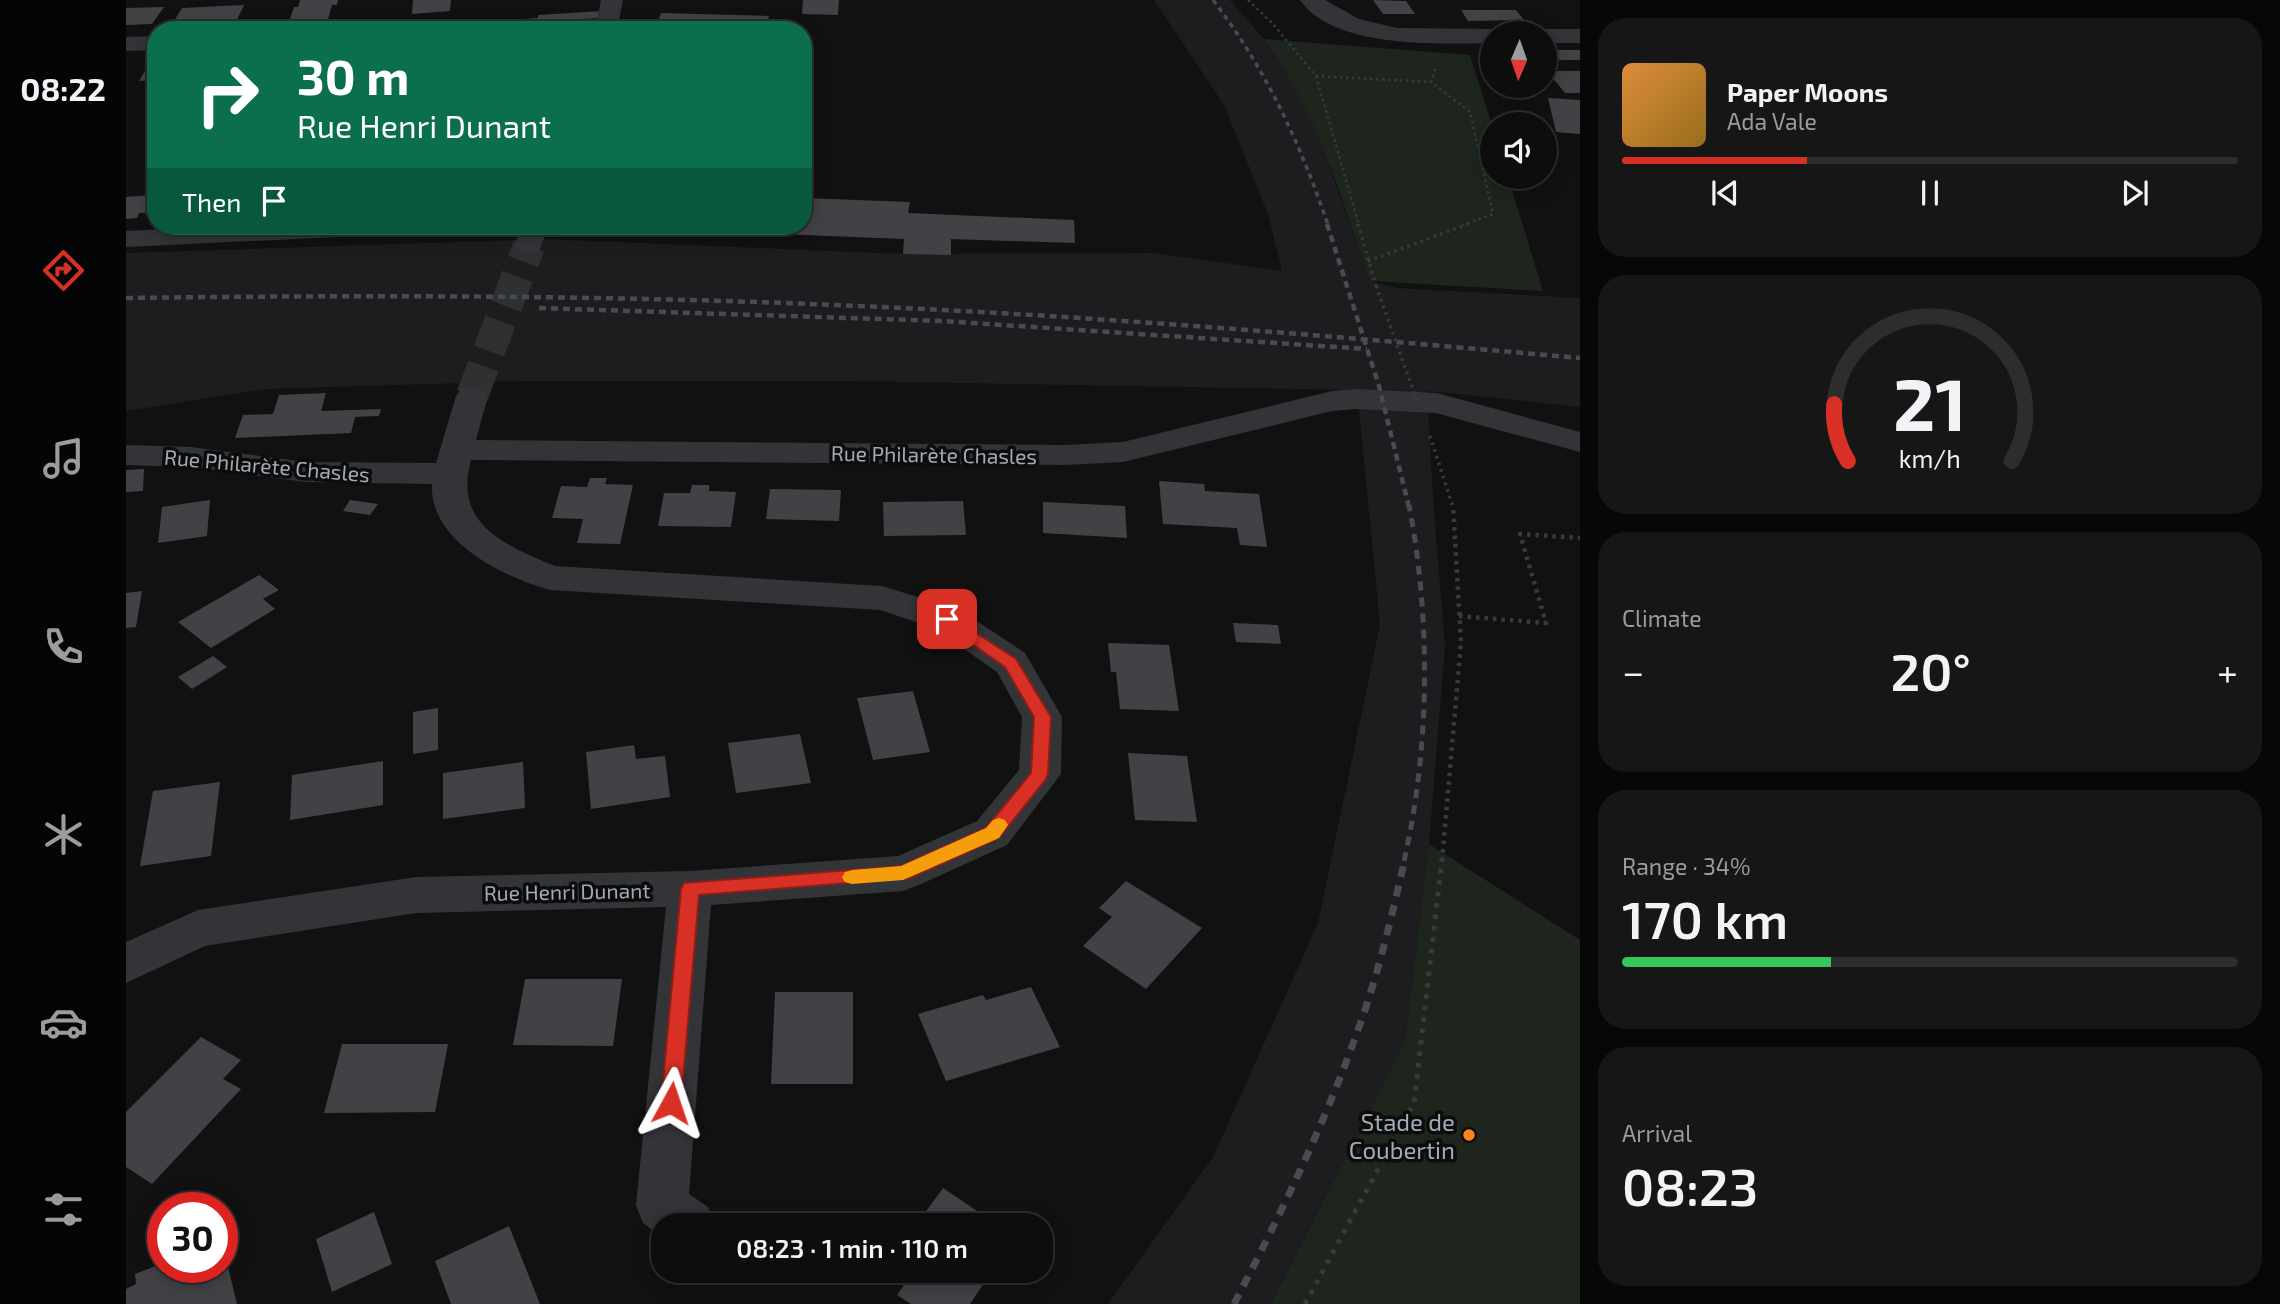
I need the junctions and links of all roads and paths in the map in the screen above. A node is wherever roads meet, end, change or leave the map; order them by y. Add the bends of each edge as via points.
1 (612, 0) edge
2 (1248, 0) edge
3 (1311, 0) edge
4 (608, 21) edge
5 (1408, 36) junction
6 (1480, 36) edge
7 (1558, 36) edge
8 (1580, 36) edge
9 (147, 43) edge
10 (126, 44) edge
11 (1316, 76) junction
12 (1431, 82) junction
13 (210, 235) edge
14 (126, 239) edge
15 (1368, 261) junction
16 (472, 396) tunnel mouth
17 (1413, 406) junction
18 (1580, 442) edge
19 (126, 455) edge
20 (453, 462) junction
21 (1580, 538) edge
22 (1460, 616) junction
23 (690, 889) junction
24 (126, 964) edge
25 (672, 1213) edge
26 (1305, 1304) edge

1 - 4 street
2 - 11 path
3 - 5 street via 1329,15 1360,27
5 - 6 street
5 - 12 path via 1435,70
7 - 8 street
9 - 10 street
11 - 12 path
11 - 15 path
12 - 15 path via 1470,111 1493,214
13 - 14 street
15 - 17 path, bridge
16 - 20 street
17 - 18 street, Rue Philarète Chasles via 1464,409
17 - 20 street, Rue Philarète Chasles via 1332,401 1123,452
17 - 22 path via 1453,500
19 - 20 street, Rue Philarète Chasles via 191,457 306,471
20 - 23 street, Rue Henri Dunant via 449,495 454,515 494,554 550,578 882,598 947,619 1011,663 1042,717 1040,774 992,833 903,873
21 - 22 path via 1520,534 1546,623
22 - 26 path via 1438,901 1414,1103
23 - 24 street, Rue Henri Dunant via 416,895 198,929
23 - 25 street via 662,1205

